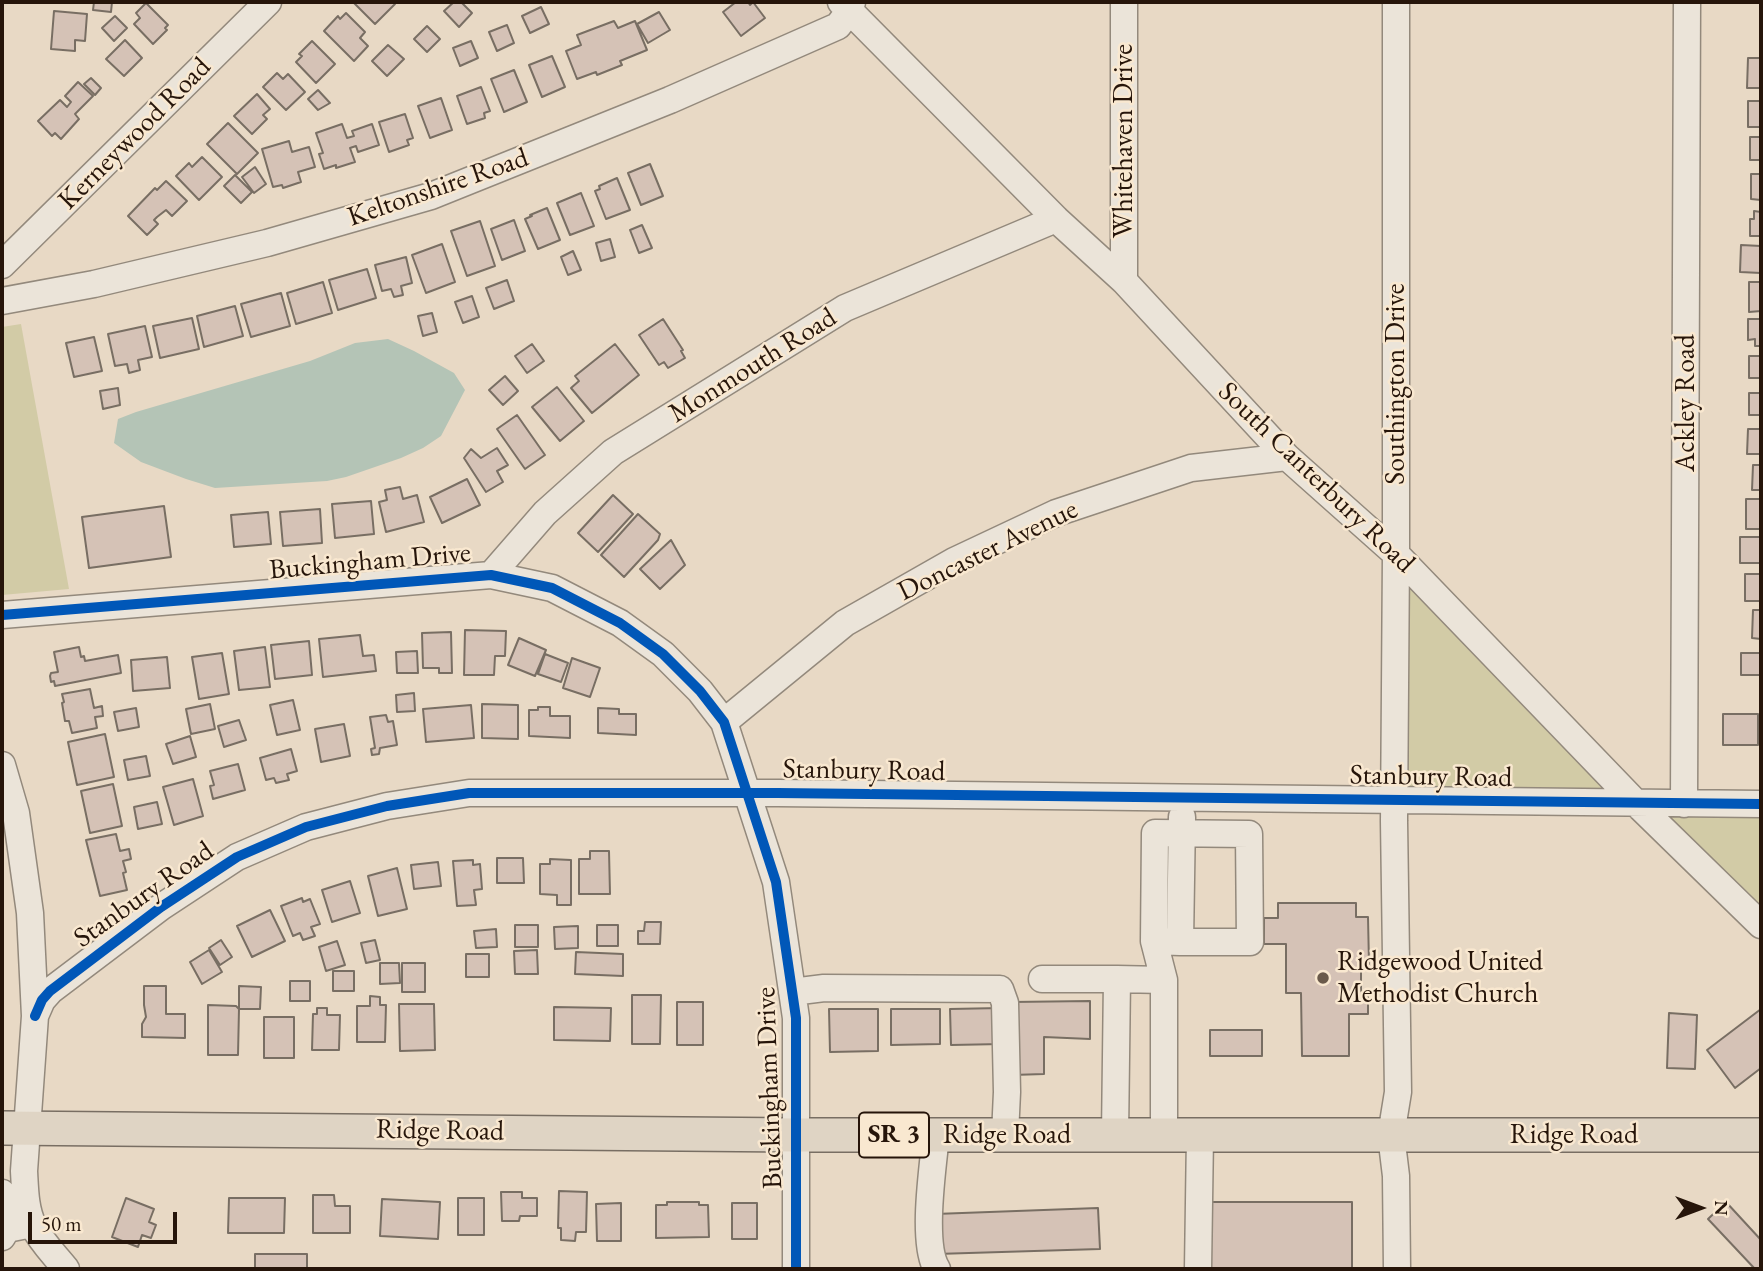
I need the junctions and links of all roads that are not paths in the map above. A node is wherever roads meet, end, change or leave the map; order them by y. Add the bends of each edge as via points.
1 (268, 2) edge
2 (1124, 2) edge
3 (1396, 2) edge
4 (1687, 2) edge
5 (847, 5) edge
6 (1056, 219) junction
7 (2, 265) edge
8 (1124, 281) junction
9 (2, 301) edge
10 (1287, 457) junction
11 (1396, 554) junction
12 (491, 575) junction
13 (2, 615) edge
14 (724, 722) junction
15 (2, 765) edge
16 (747, 793) junction
17 (1182, 797) junction
18 (1394, 799) junction
19 (1637, 804) junction
20 (1685, 804) junction
21 (1761, 804) edge
22 (1182, 833) junction
23 (1761, 925) edge
24 (1167, 941) junction
25 (1042, 979) dead end
26 (1116, 979) junction
27 (1164, 980) junction
28 (792, 992) junction
29 (35, 1016) junction
30 (14, 1128) edge
31 (796, 1135) junction
32 (936, 1135) junction
33 (1005, 1135) junction
34 (1115, 1135) junction
35 (1164, 1135) junction
36 (1200, 1135) junction
37 (1391, 1135) junction
38 (1761, 1135) edge
39 (2, 1192) edge
40 (32, 1224) junction
41 (2, 1237) edge
42 (66, 1269) edge
43 (796, 1269) edge
44 (937, 1269) edge
45 (1198, 1269) edge
46 (1397, 1269) edge

1 - 7 street, Kerneywood Road
2 - 8 street, Whitehaven Drive
3 - 11 street, Southington Drive
4 - 20 street, Ackley Road
5 - 6 street, South Canterbury Road
5 - 9 street, Keltonshire Road via 838,26 670,100 431,196 254,246
6 - 8 street, South Canterbury Road
6 - 12 street, Monmouth Road via 845,308 613,452 545,513
8 - 10 street, South Canterbury Road
10 - 11 street, South Canterbury Road
10 - 14 street, Doncaster Avenue via 1191,468 1056,513 965,556 845,623
11 - 18 street, Southington Drive
11 - 19 street, South Canterbury Road
12 - 13 street, Buckingham Drive
12 - 14 street, Buckingham Drive via 552,589 620,623 663,654
14 - 16 street, Buckingham Drive
15 - 29 street via 16,813 25,871
16 - 17 street, Stanbury Road
16 - 28 street, Buckingham Drive via 776,882
16 - 29 street, Stanbury Road via 469,793 387,806 306,827 237,857 161,907 50,991
17 - 18 street, Stanbury Road
17 - 22 street
18 - 19 street, Stanbury Road
18 - 37 street, Southington Drive via 1398,1092
19 - 20 street, Stanbury Road
19 - 23 street, South Canterbury Road
20 - 21 street, Stanbury Road
22 - 24 street via 1155,833
22 - 24 street via 1248,834 1250,942
24 - 27 street
25 - 26 street
26 - 27 street
26 - 34 street
27 - 35 street
28 - 31 street, Buckingham Drive
28 - 33 street via 824,988 1000,989 1005,1003
29 - 30 street
30 - 31 main road, Ridge Road / SR 3
30 - 40 street
31 - 32 main road, Ridge Road / SR 3
31 - 43 street, Buckingham Drive
32 - 33 main road, Ridge Road / SR 3
32 - 44 street via 930,1241
33 - 34 main road, Ridge Road / SR 3
34 - 35 main road, Ridge Road / SR 3
35 - 36 main road, Ridge Road / SR 3
36 - 37 main road, Ridge Road / SR 3
36 - 45 street
37 - 38 main road, Ridge Road / SR 3
37 - 46 street, Southington Drive
39 - 40 street
40 - 41 street via 7,1229
40 - 42 street

